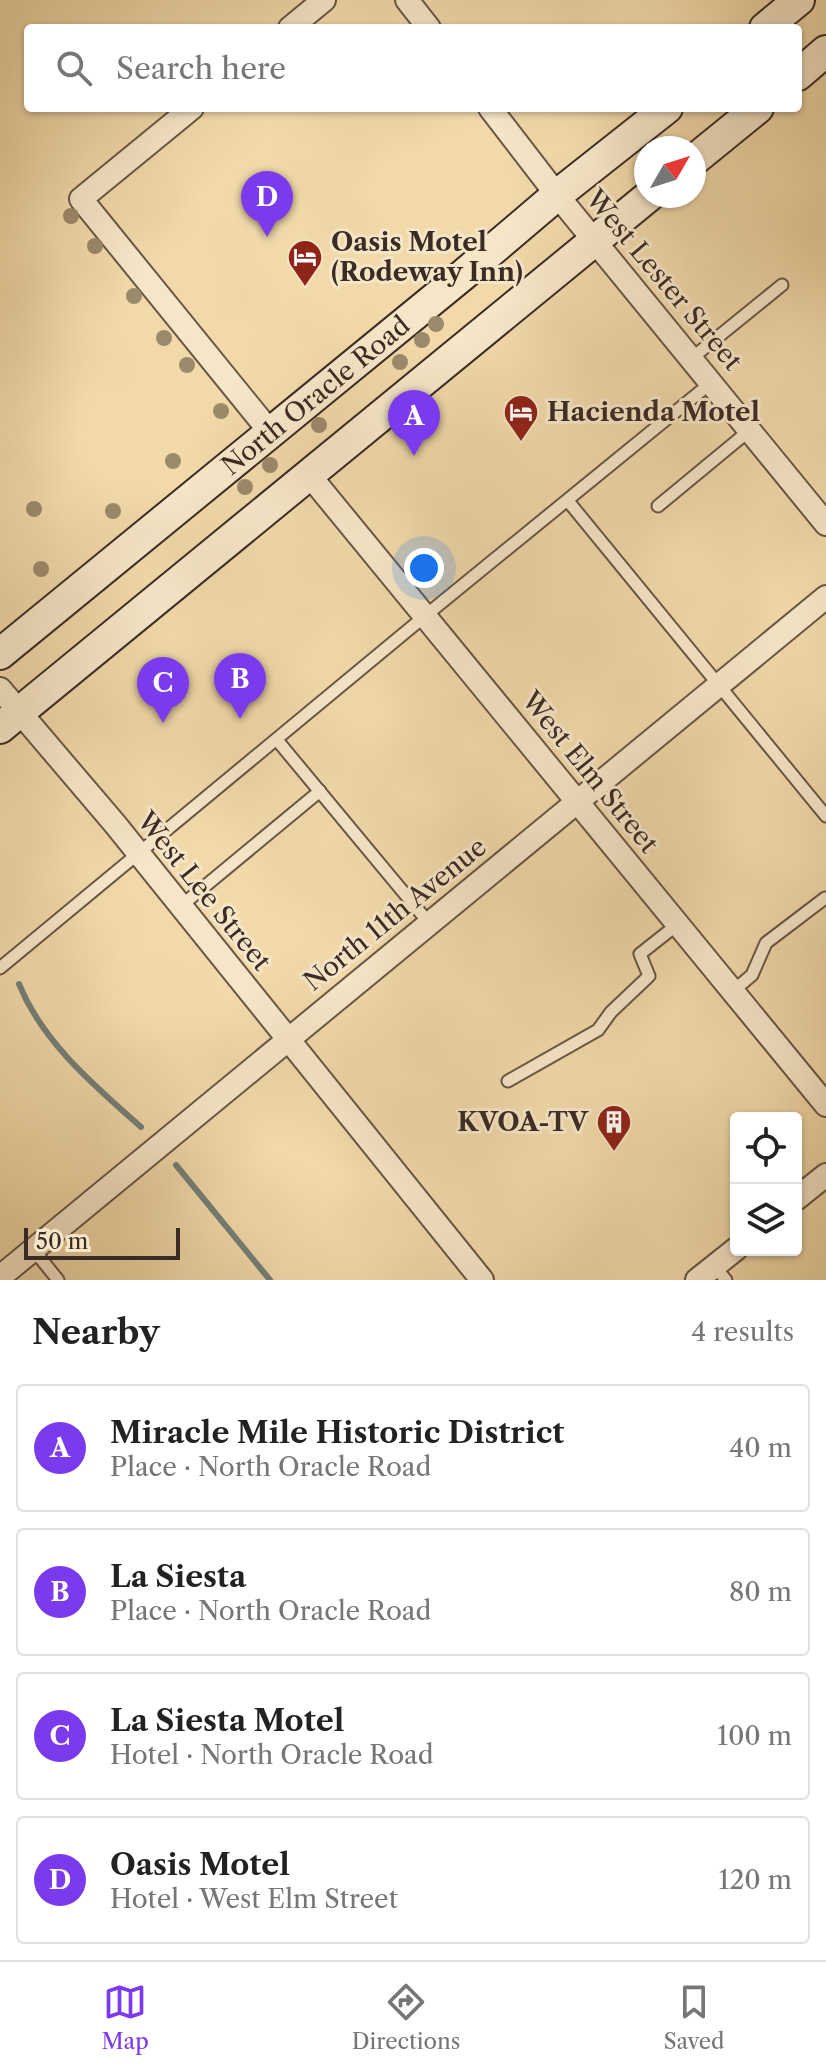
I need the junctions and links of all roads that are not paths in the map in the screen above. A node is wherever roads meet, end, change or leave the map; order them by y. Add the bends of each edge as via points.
1 (324, 0) edge
2 (407, 0) edge
3 (799, 0) edge
4 (295, 24) edge
5 (426, 24) edge
6 (770, 24) edge
7 (826, 51) edge
8 (802, 72) edge
9 (187, 112) edge
10 (493, 112) edge
11 (662, 112) edge
12 (753, 112) edge
13 (706, 150) edge
14 (557, 195) junction
15 (634, 208) edge
16 (593, 239) junction
17 (782, 285) dead end
18 (692, 358) junction
19 (712, 382) junction
20 (750, 430) junction
21 (271, 433) junction
22 (310, 476) junction
23 (568, 501) junction
24 (658, 506) dead end
25 (826, 524) edge
26 (826, 597) edge
27 (425, 616) junction
28 (0, 654) edge
29 (719, 685) junction
30 (0, 689) edge
31 (10, 720) edge
32 (277, 740) junction
33 (320, 791) junction
34 (577, 801) junction
35 (826, 816) edge
36 (139, 854) junction
37 (825, 898) edge
38 (181, 906) junction
39 (429, 923) junction
40 (678, 924) junction
41 (0, 968) edge
42 (733, 991) junction
43 (287, 1039) junction
44 (508, 1081) dead end
45 (826, 1105) edge
46 (826, 1175) edge
47 (802, 1194) edge
48 (33, 1249) junction
49 (730, 1256) edge
50 (712, 1276) edge
51 (0, 1277) edge
52 (58, 1280) edge
53 (482, 1280) edge

1 - 4 street
2 - 5 street
3 - 6 main road
7 - 8 main road
9 - 21 street via 81,199
10 - 14 street, West Lester Street
11 - 14 main road, North Oracle Road
12 - 13 main road
14 - 16 street, West Lester Street
14 - 21 main road, North Oracle Road
15 - 16 main road
16 - 18 street, West Lester Street
16 - 22 main road
17 - 18 lane
18 - 19 street, West Lester Street
19 - 20 street, West Lester Street
19 - 23 lane
20 - 24 lane
20 - 25 street, West Lester Street
21 - 28 main road, North Oracle Road
22 - 27 street, West Elm Street
22 - 31 main road
23 - 27 lane
23 - 29 lane
26 - 29 street, North 11th Avenue
27 - 32 lane
27 - 34 street, West Elm Street
29 - 34 street, North 11th Avenue
29 - 35 lane
30 - 31 street, West Lee Street
31 - 36 street, West Lee Street
32 - 33 lane
32 - 36 lane
33 - 38 lane
33 - 39 lane
34 - 39 street, North 11th Avenue
34 - 40 street, West Elm Street
36 - 38 street, West Lee Street
36 - 41 lane
37 - 42 lane via 766,943 752,975
38 - 43 street, West Lee Street
39 - 43 street, North 11th Avenue
40 - 42 street, West Elm Street
40 - 44 lane via 640,954 649,976 598,1030
42 - 45 street, West Elm Street
43 - 48 street, North 11th Avenue
43 - 53 street, West Lee Street
46 - 47 street
48 - 51 street, North 11th Avenue
48 - 52 lane
49 - 50 street

